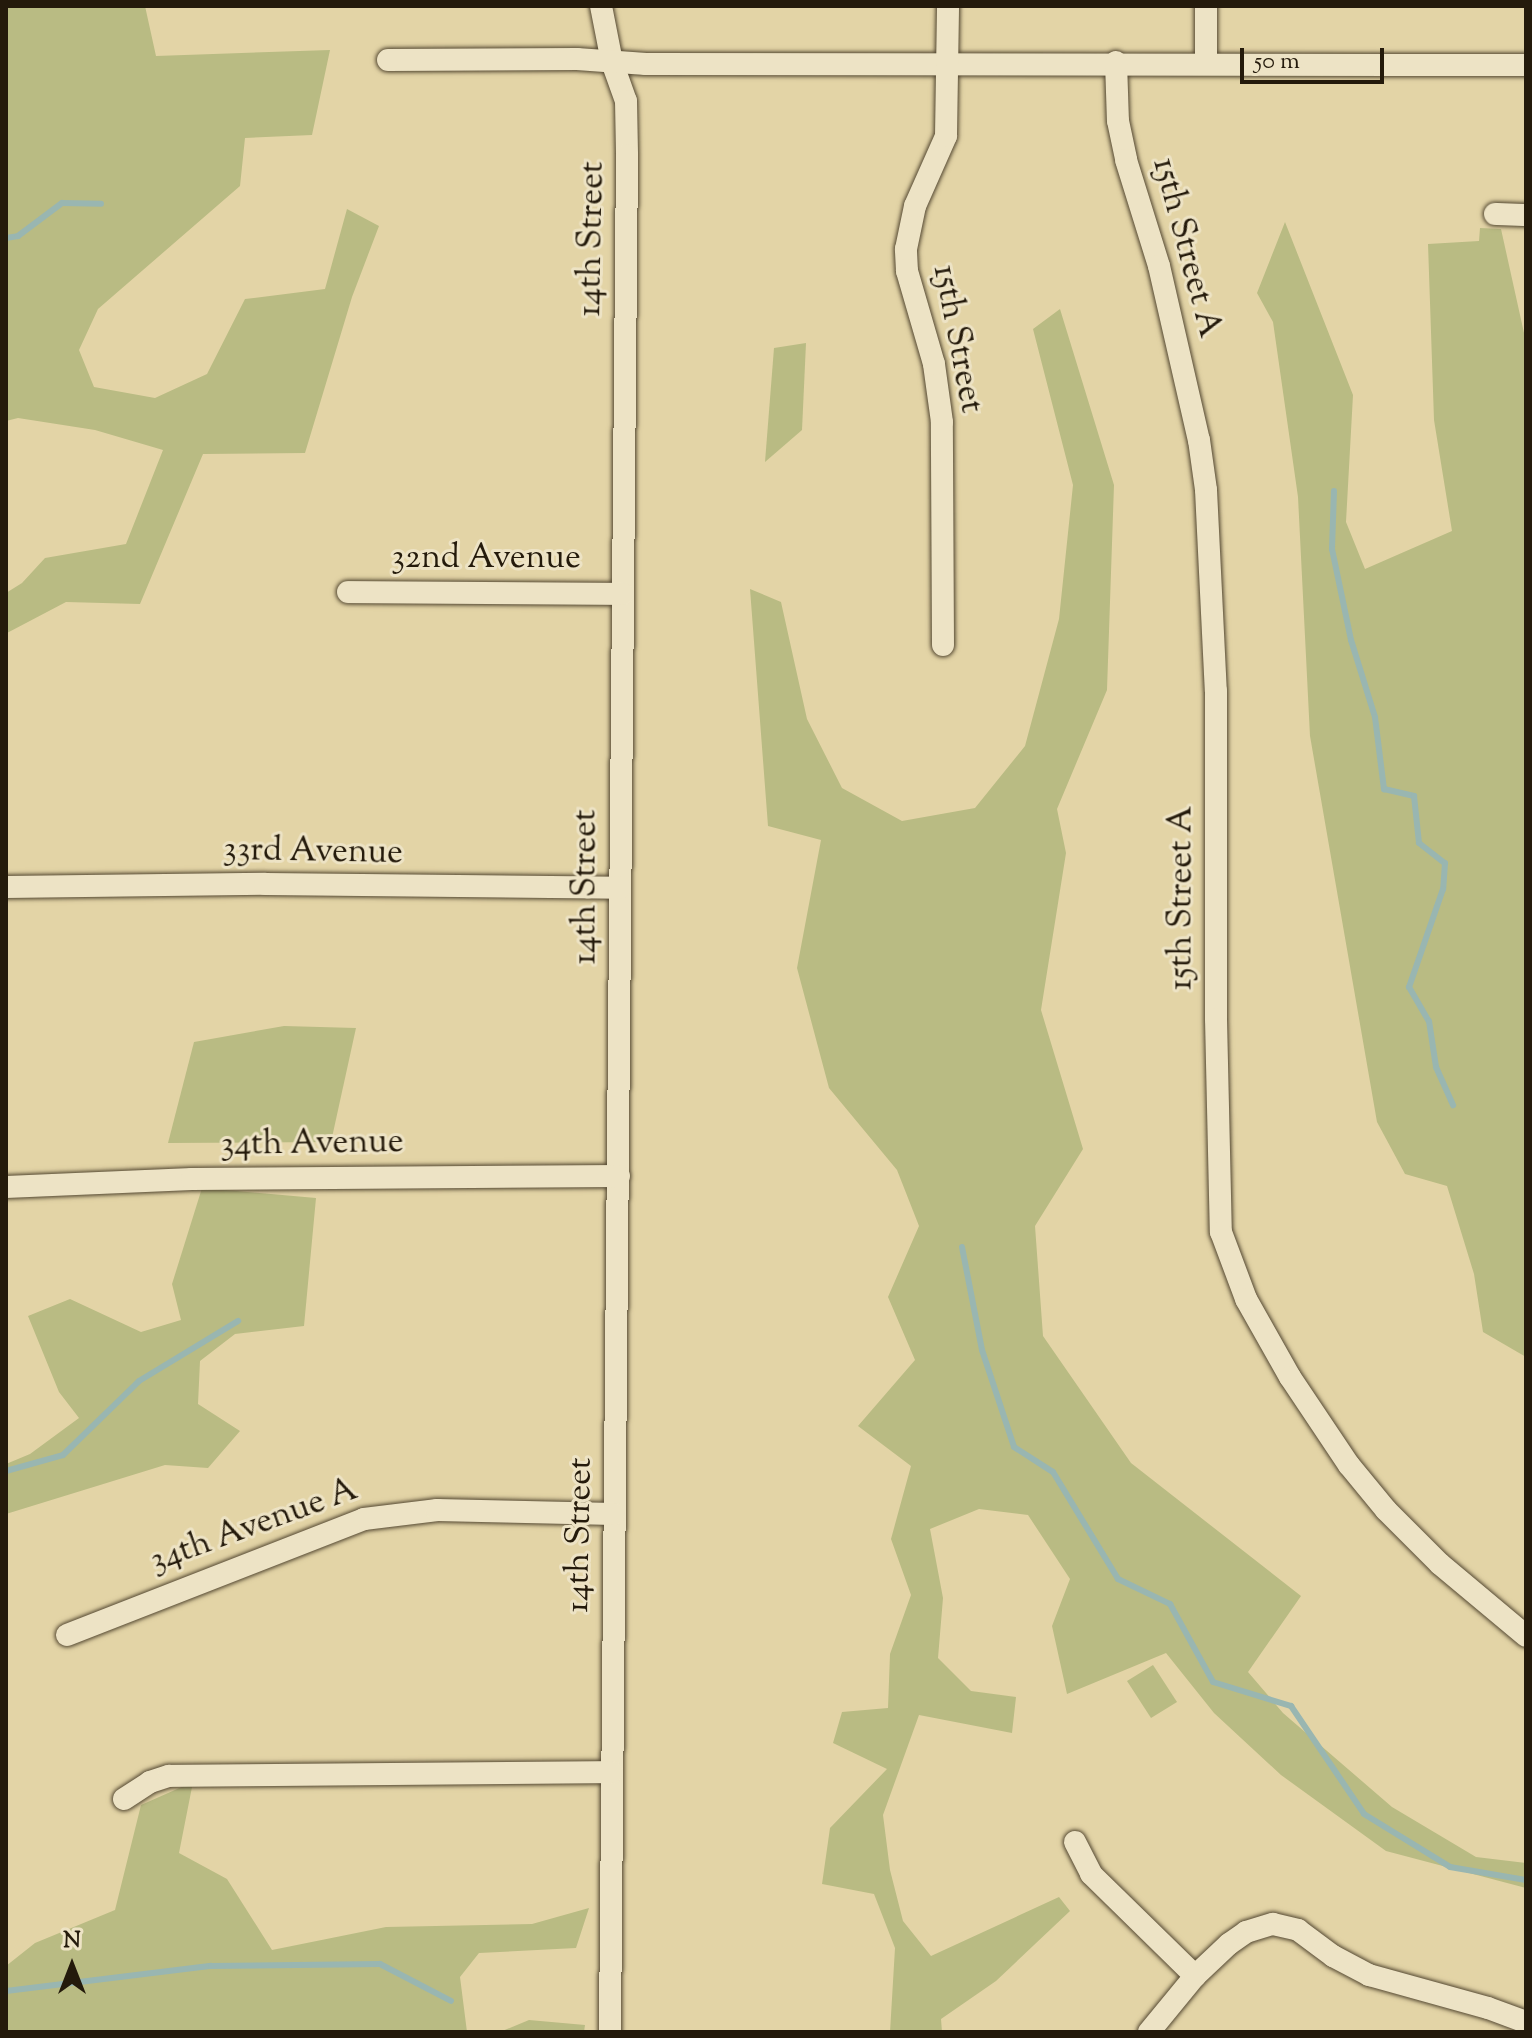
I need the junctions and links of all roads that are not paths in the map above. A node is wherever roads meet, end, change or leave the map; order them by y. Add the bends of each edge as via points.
1 (601, 6) edge
2 (948, 6) edge
3 (1206, 6) edge
4 (388, 60) dead end
5 (612, 62) junction
6 (1116, 62) junction
7 (947, 63) junction
8 (1206, 63) junction
9 (1526, 65) edge
10 (1495, 214) dead end
11 (1526, 215) edge
12 (348, 592) dead end
13 (623, 594) junction
14 (943, 645) dead end
15 (6, 887) edge
16 (620, 888) junction
17 (619, 1176) junction
18 (6, 1187) edge
19 (614, 1514) junction
20 (67, 1635) dead end
21 (1526, 1636) edge
22 (612, 1772) junction
23 (124, 1799) dead end
24 (1075, 1842) dead end
25 (1195, 1976) junction
26 (1526, 2022) edge
27 (610, 2032) edge
28 (1149, 2032) edge

1 - 5 street, 14th Street
2 - 7 street, 15th Street
3 - 8 street
4 - 5 street
5 - 7 street
5 - 13 street, 14th Street via 626,101 627,132
6 - 7 street
6 - 8 street
6 - 21 street, 15th Street A via 1126,160 1159,266 1206,490 1216,691 1221,1232 1246,1299 1296,1388 1349,1465 1440,1564
7 - 14 street, 15th Street via 946,136 915,206 906,249 942,422
8 - 9 street
10 - 11 street
12 - 13 street, 32nd Avenue
13 - 16 street, 14th Street
15 - 16 street, 33rd Avenue
16 - 17 street, 14th Street
17 - 18 street, 34th Avenue via 192,1179
17 - 19 street, 14th Street
19 - 20 street, 34th Avenue A via 437,1510 364,1519
19 - 22 street, 14th Street
22 - 23 street via 169,1776
22 - 27 street, 14th Street
24 - 25 street via 1091,1874
25 - 26 street via 1246,1932 1261,1925 1282,1925 1369,1975
25 - 28 street

